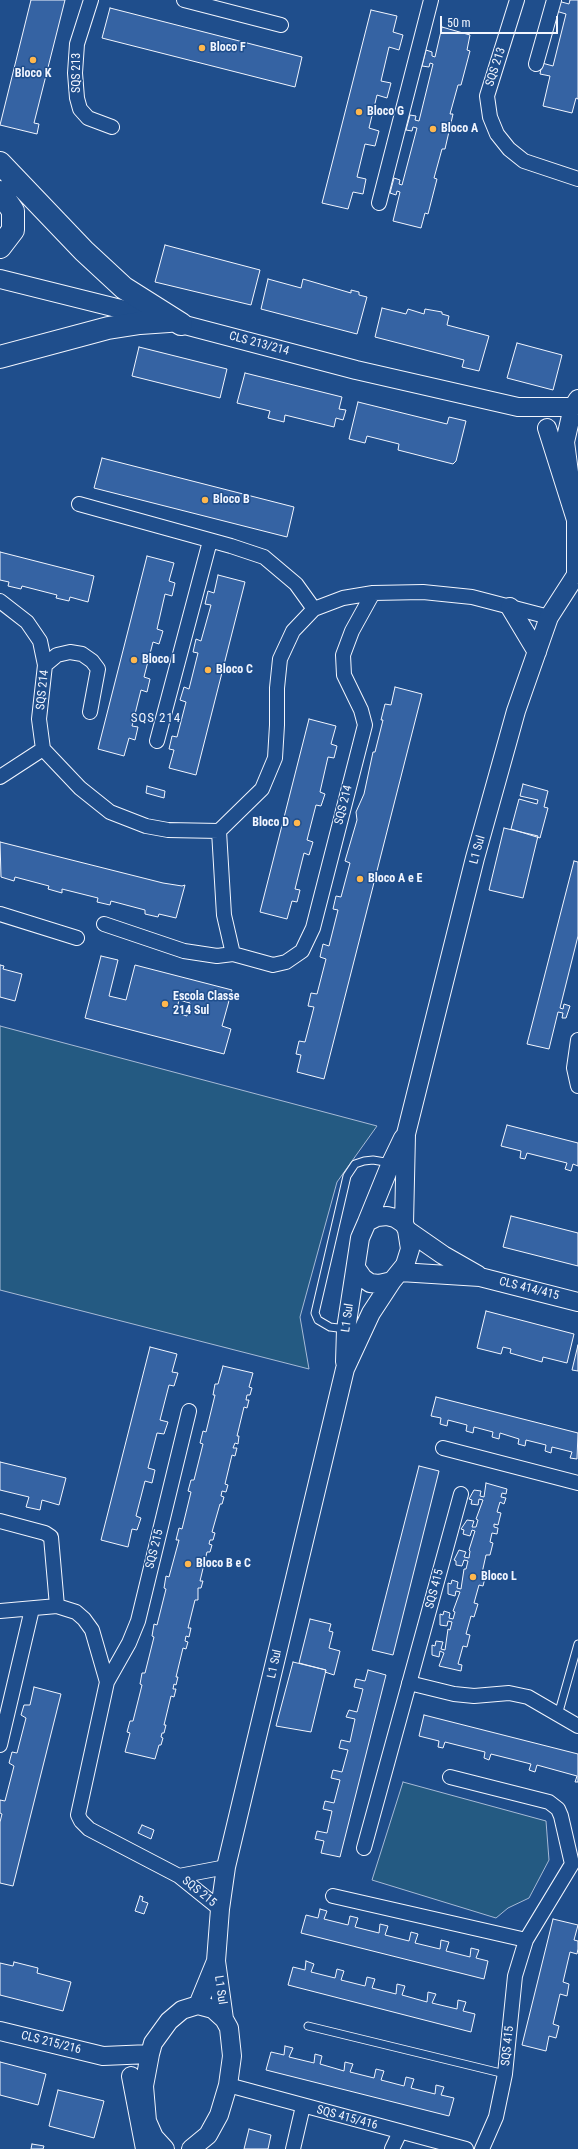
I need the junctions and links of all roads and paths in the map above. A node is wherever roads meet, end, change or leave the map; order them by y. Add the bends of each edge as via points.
1 (91, 0) edge
2 (184, 0) edge
3 (431, 0) edge
4 (517, 0) edge
5 (554, 0) edge
6 (281, 25) dead end
7 (536, 64) dead end
8 (112, 127) dead end
9 (0, 163) edge
10 (578, 179) edge
11 (0, 192) edge
12 (379, 203) dead end
13 (0, 247) edge
14 (0, 279) edge
15 (175, 323) junction
16 (0, 357) edge
17 (578, 387) edge
18 (569, 404) edge
19 (518, 407) junction
20 (547, 428) junction
21 (565, 442) junction
22 (577, 502) edge
23 (79, 504) dead end
24 (577, 523) junction
25 (210, 542) junction
26 (577, 574) edge
27 (373, 593) junction
28 (0, 601) edge
29 (510, 607) junction
30 (314, 609) junction
31 (549, 617) junction
32 (536, 652) junction
33 (45, 665) junction
34 (90, 712) dead end
35 (157, 741) dead end
36 (43, 749) junction
37 (0, 777) edge
38 (219, 831) junction
39 (0, 914) edge
40 (104, 924) dead end
41 (77, 938) dead end
42 (233, 954) junction
43 (578, 1040) edge
44 (578, 1086) edge
45 (406, 1134) junction
46 (391, 1163) junction
47 (367, 1222) junction
48 (405, 1227) junction
49 (356, 1268) junction
50 (396, 1276) junction
51 (480, 1277) junction
52 (578, 1302) edge
53 (346, 1329) junction
54 (345, 1369) junction
55 (189, 1411) dead end
56 (443, 1448) dead end
57 (578, 1483) edge
58 (461, 1494) dead end
59 (0, 1521) edge
60 (56, 1606) junction
61 (32, 1609) junction
62 (0, 1612) edge
63 (578, 1644) edge
64 (107, 1682) junction
65 (409, 1683) junction
66 (558, 1715) junction
67 (578, 1726) edge
68 (0, 1745) edge
69 (450, 1777) dead end
70 (364, 1848) dead end
71 (575, 1864) edge
72 (226, 1867) junction
73 (179, 1876) junction
74 (333, 1896) dead end
75 (220, 1909) junction
76 (526, 1940) junction
77 (216, 1961) junction
78 (198, 2005) junction
79 (224, 2019) junction
80 (308, 2026) dead end
81 (0, 2031) edge
82 (150, 2054) junction
83 (103, 2056) junction
84 (504, 2074) junction
85 (137, 2081) junction
86 (228, 2085) junction
87 (303, 2106) junction
88 (400, 2132) junction
89 (158, 2148) edge
90 (194, 2148) edge
91 (293, 2149) edge
92 (392, 2149) edge
93 (466, 2149) edge
94 (482, 2149) edge

1 - 8 street, SQS 213 via 77,44 76,98 80,109 88,118
2 - 6 street
3 - 12 street
4 - 10 street, SQS 213 via 487,96 490,117 497,134 509,149 524,161
5 - 7 street
9 - 15 main road via 84,251 124,288
11 - 13 main road via 13,212 13,230
14 - 15 street, CLS 213/214
15 - 16 main road via 140,323 108,328
15 - 19 street, CLS 213/214 via 356,370
17 - 18 street
18 - 19 street, CLS 213/214
18 - 21 street, L1 Sul
19 - 20 street, CLS 213/214
20 - 21 street, CLS 213/214
20 - 24 street
21 - 22 street, L1 Sul via 570,480
22 - 24 street, L1 Sul
23 - 25 street
24 - 26 street, L1 Sul
25 - 30 street via 231,546 264,558 296,584
25 - 35 street
26 - 31 street, L1 Sul
27 - 29 street via 423,592 472,597
27 - 30 street via 343,598
27 - 42 street, SQS 214 via 352,631 343,655 344,675 361,710 365,725 312,928 302,951 286,962 273,965
28 - 33 street, SQS 214 via 28,622 40,641
29 - 31 street
29 - 32 street
30 - 38 street via 293,631 280,659 275,758 262,788
31 - 32 street, L1 Sul
32 - 45 street, L1 Sul via 516,711 477,850
33 - 34 street via 57,655 70,652 82,654 92,661 98,669
33 - 36 street, SQS 214 via 40,719
36 - 37 street
36 - 38 street via 80,788 110,812 146,826 168,830
38 - 42 street via 224,915
39 - 41 street
40 - 42 street, SQS 214 via 198,954
43 - 44 street via 574,1068
45 - 46 street, L1 Sul
45 - 48 street, L1 Sul
46 - 47 street, L1 Sul
46 - 53 lane via 364,1160 355,1164 347,1176 315,1313 318,1320 330,1327
47 - 48 street via 377,1217 388,1216 395,1218
47 - 49 street via 356,1253
48 - 50 street via 410,1249
48 - 51 street, CLS 414/415
49 - 50 street via 370,1283 379,1284
49 - 53 street, L1 Sul
50 - 51 street, CLS 414/415
50 - 54 street, L1 Sul via 371,1313
51 - 52 street, CLS 414/415
53 - 54 street, L1 Sul
54 - 72 street, L1 Sul
55 - 64 street, SQS 215 via 138,1621 130,1643
56 - 57 street
58 - 65 street, SQS 415
59 - 60 street via 45,1533 51,1537
60 - 61 street, SQS 215
60 - 64 street, SQS 215 via 76,1612 92,1630
61 - 62 street, SQS 215
61 - 68 street
63 - 66 lane
64 - 73 street, SQS 215 via 78,1815 89,1829
65 - 66 street via 454,1694 474,1696 509,1693 528,1697
65 - 70 street, SQS 415
66 - 67 street
69 - 71 street, SQS 415 via 549,1802 558,1809 561,1816
71 - 76 street, SQS 415
72 - 73 street, SQS 215
72 - 75 street, L1 Sul
73 - 75 street, SQS 215
74 - 76 street
75 - 77 street, L1 Sul
76 - 84 street, SQS 415 via 515,1976
77 - 78 street, L1 Sul
77 - 79 street, L1 Sul
78 - 79 street via 213,2009
78 - 82 street via 182,2010 169,2021 153,2043
79 - 86 street, L1 Sul via 229,2028 232,2056
80 - 84 lane
81 - 83 street, CLS 215/216
82 - 83 street, CLS 215/216
82 - 85 street
83 - 85 street, CLS 215/216
84 - 94 street, SQS 415 via 496,2117
85 - 89 street via 147,2121
86 - 87 street, SQS 415/416
86 - 90 street, L1 Sul via 219,2115 208,2135
87 - 88 street, SQS 415/416
87 - 91 street
88 - 92 street
88 - 93 street, SQS 415/416

